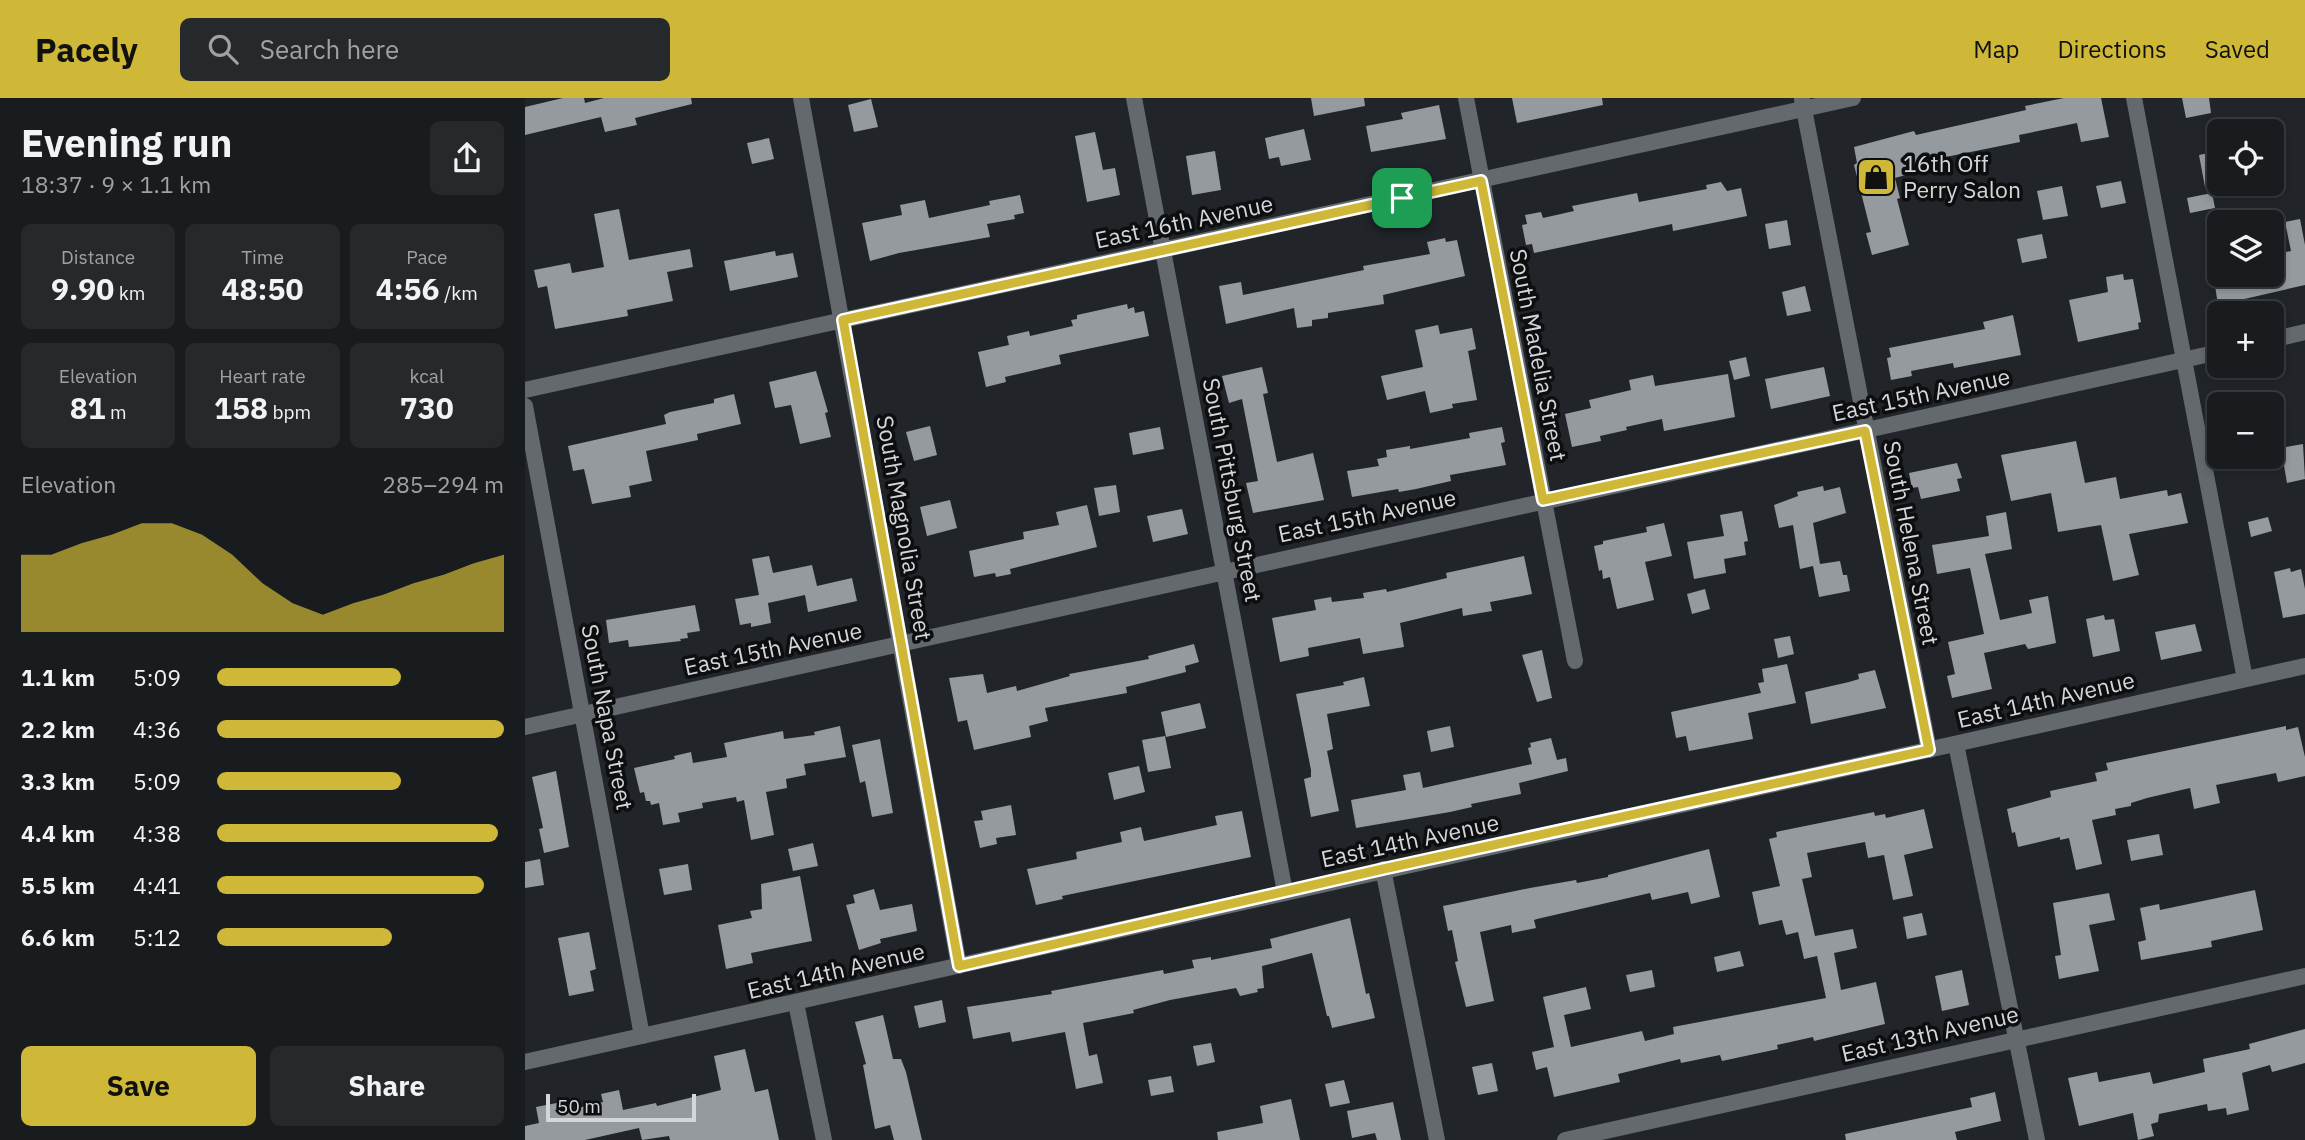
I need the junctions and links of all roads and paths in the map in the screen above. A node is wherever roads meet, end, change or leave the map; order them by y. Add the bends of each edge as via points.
1 (801, 98) edge
2 (1133, 98) edge
3 (1466, 98) edge
4 (1853, 98) edge
5 (2134, 98) edge
6 (1803, 103) edge
7 (1481, 181) junction
8 (1164, 250) junction
9 (843, 320) junction
10 (2305, 332) edge
11 (2284, 337) edge
12 (2207, 355) edge
13 (2184, 360) junction
14 (525, 390) edge
15 (525, 406) edge
16 (1865, 431) junction
17 (1543, 500) junction
18 (1224, 571) junction
19 (902, 644) junction
20 (1575, 661) dead end
21 (2305, 666) edge
22 (2245, 679) junction
23 (584, 714) junction
24 (525, 727) edge
25 (1956, 744) junction
26 (1929, 750) junction
27 (1383, 869) junction
28 (1285, 892) junction
29 (959, 966) junction
30 (2305, 976) edge
31 (796, 1003) junction
32 (642, 1036) junction
33 (2016, 1038) junction
34 (525, 1062) edge
35 (824, 1140) edge
36 (1437, 1140) edge
37 (1565, 1140) edge
38 (2037, 1140) edge

1 - 9 street, South Magnolia Street
2 - 8 street, South Pittsburg Street
3 - 7 street, South Madelia Street
4 - 6 street, East 16th Avenue
5 - 13 street
6 - 7 street, East 16th Avenue
6 - 16 street, South Helena Street
7 - 8 street, East 16th Avenue
7 - 17 street, South Madelia Street
8 - 9 street, East 16th Avenue
8 - 18 street, South Pittsburg Street
9 - 14 street, East 16th Avenue
9 - 19 street, South Magnolia Street
10 - 11 street
12 - 13 street, East 15th Avenue
13 - 16 street, East 15th Avenue
13 - 22 street
15 - 23 street, South Napa Street
16 - 17 street, East 15th Avenue
16 - 26 street, South Helena Street
17 - 18 street, East 15th Avenue
17 - 20 street, South Madelia Street
18 - 19 street, East 15th Avenue
18 - 28 street, South Pittsburg Street
19 - 23 street, East 15th Avenue
19 - 29 street, South Magnolia Street
21 - 22 street, East 14th Avenue
22 - 25 street, East 14th Avenue
23 - 24 street, East 15th Avenue
23 - 32 street, South Napa Street
25 - 26 street, East 14th Avenue
25 - 33 street
26 - 27 street, East 14th Avenue
27 - 28 street, East 14th Avenue
27 - 36 street
28 - 29 street, East 14th Avenue
29 - 31 street, East 14th Avenue
30 - 33 street, East 13th Avenue
31 - 32 street, East 14th Avenue
31 - 35 street
32 - 34 street, East 14th Avenue
33 - 37 street, East 13th Avenue
33 - 38 street

